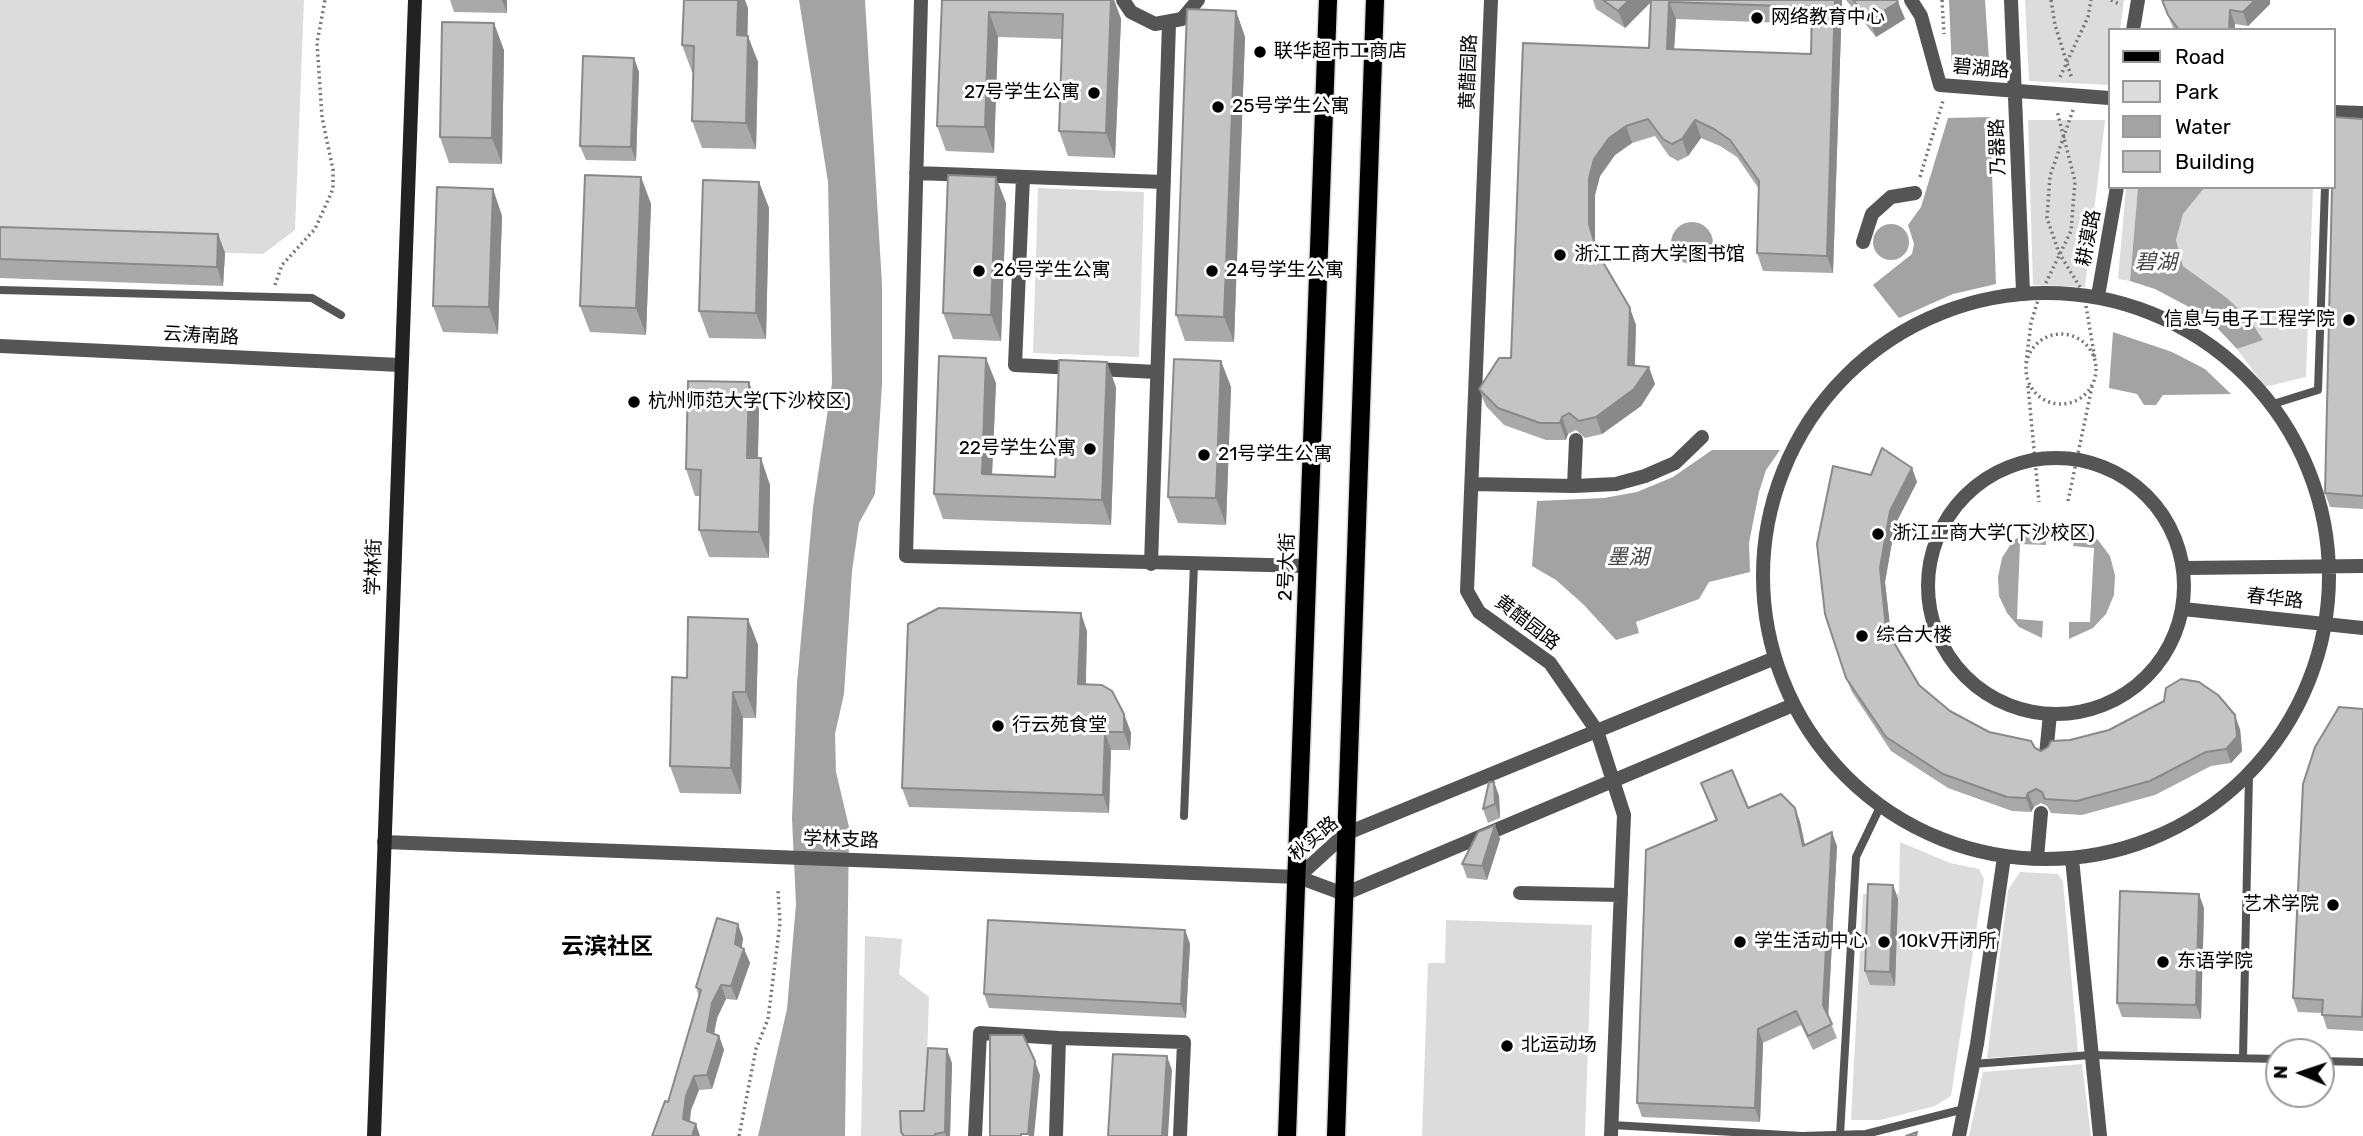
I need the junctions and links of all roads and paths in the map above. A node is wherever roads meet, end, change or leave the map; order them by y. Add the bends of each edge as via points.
1 (324, 0) edge
2 (415, 0) edge
3 (921, 0) edge
4 (1123, 0) edge
5 (1198, 0) edge
6 (1328, 0) edge
7 (1375, 0) edge
8 (1491, 0) edge
9 (1911, 0) edge
10 (2011, 0) edge
11 (2051, 0) edge
12 (2091, 0) edge
13 (2138, 0) edge
14 (1169, 24) junction
15 (2133, 28) edge
16 (2067, 62) junction
17 (2015, 92) junction
18 (2052, 94) junction
19 (2077, 95) junction
20 (2108, 98) edge
21 (2335, 112) edge
22 (2363, 113) edge
23 (2064, 140) junction
24 (916, 173) junction
25 (1023, 177) junction
26 (1164, 182) junction
27 (2117, 189) edge
28 (2325, 189) edge
29 (1915, 193) dead end
30 (1863, 242) dead end
31 (2059, 253) junction
32 (0, 290) edge
33 (2041, 291) junction
34 (2023, 292) junction
35 (2091, 295) junction
36 (270, 297) junction
37 (341, 315) dead end
38 (0, 346) edge
39 (2095, 359) junction
40 (2026, 363) junction
41 (400, 365) junction
42 (1157, 372) junction
43 (2027, 379) junction
44 (2093, 385) junction
45 (2270, 405) junction
46 (1702, 437) dead end
47 (1576, 440) dead end
48 (2038, 458) junction
49 (2078, 458) junction
50 (1472, 484) junction
51 (1574, 486) junction
52 (2068, 501) dead end
53 (2039, 502) dead end
54 (1151, 564) junction
55 (1194, 564) junction
56 (1308, 566) junction
57 (2330, 566) junction
58 (2363, 566) edge
59 (2183, 568) junction
60 (2183, 609) junction
61 (2326, 624) junction
62 (2363, 628) edge
63 (1774, 658) junction
64 (1793, 705) junction
65 (2050, 714) junction
66 (1597, 731) junction
67 (2046, 755) edge
68 (2249, 775) junction
69 (1614, 778) junction
70 (1880, 807) junction
71 (2041, 813) dead end
72 (1184, 816) dead end
73 (1345, 834) junction
74 (384, 842) junction
75 (2004, 857) junction
76 (2037, 858) junction
77 (2072, 859) junction
78 (1297, 877) junction
79 (778, 890) dead end
80 (1520, 892) dead end
81 (1344, 894) junction
82 (1621, 895) junction
83 (1059, 1038) junction
84 (2091, 1055) junction
85 (2243, 1058) junction
86 (2265, 1059) edge
87 (2335, 1061) edge
88 (2363, 1062) edge
89 (1973, 1064) junction
90 (1964, 1109) junction
91 (1611, 1131) edge
92 (1840, 1135) edge
93 (374, 1136) edge
94 (739, 1136) edge
95 (975, 1136) edge
96 (1056, 1136) edge
97 (1180, 1136) edge
98 (1287, 1136) edge
99 (1336, 1136) edge
100 (1802, 1136) edge
101 (1959, 1136) edge
102 (2100, 1136) edge

1 - 36 path via 317,43 333,189 315,229 282,265
2 - 41 main road, 学林街
3 - 24 street
4 - 14 street via 1142,20
5 - 14 street via 1182,19
6 - 56 main road, 2号大街
7 - 73 main road
8 - 50 street, 黄醋园路
9 - 17 street, 碧湖路 via 1921,16 1940,85
10 - 17 street, 乃器路
11 - 16 path
12 - 16 path
13 - 15 street
14 - 26 street
16 - 18 path
16 - 19 path
17 - 18 street, 碧湖路
17 - 34 street, 乃器路
18 - 19 street, 碧湖路
18 - 23 path
19 - 20 street, 碧湖路
19 - 23 path
21 - 22 street
23 - 31 path via 2075,181 2071,231
23 - 31 path via 2050,177 2047,218
24 - 25 street
24 - 54 street via 906,556
25 - 26 street
25 - 42 street via 1015,365
26 - 42 street
27 - 35 street, 耕漠路
28 - 45 lane via 2318,390
29 - 30 street via 1891,197 1872,215
31 - 33 path
31 - 35 path
32 - 36 lane
33 - 34 street
33 - 35 street
33 - 40 path
34 - 63 street via 1961,304 1903,330 1853,367 1812,415 1782,471 1766,533 1763,596
35 - 39 path
35 - 45 street via 2157,314 2211,345 2257,386
36 - 37 lane via 312,298
38 - 41 street, 云涛南路
39 - 40 path via 2083,341 2063,333 2042,338
39 - 44 path
40 - 43 path
41 - 74 main road, 学林街
42 - 54 street
43 - 44 path via 2041,398 2052,403 2076,401
43 - 48 path
44 - 49 path
45 - 57 street via 2293,437 2317,494
46 - 51 street via 1675,463 1645,476 1616,484
47 - 51 street
48 - 49 street
48 - 53 path
48 - 65 street via 1999,470 1966,493 1942,525 1928,564 1928,604 1940,643 1963,676 1995,701 2033,714
49 - 52 path
49 - 59 street via 2116,471 2148,496 2172,529
50 - 51 street
50 - 66 street, 黄醋园路 via 1467,591 1479,612 1550,663
54 - 55 street
55 - 56 street
55 - 72 lane
56 - 78 main road, 2号大街
57 - 58 street, 春华路
57 - 59 street, 春华路
57 - 61 street
59 - 60 street
60 - 61 street, 春华路
60 - 65 street via 2169,647 2145,679 2112,703 2074,715
61 - 62 street, 春华路
61 - 68 street via 2298,705
63 - 64 street
63 - 66 street, 秋实路
64 - 69 street
64 - 70 street via 1831,761
65 - 67 street
66 - 69 street, 黄醋园路
66 - 73 street, 秋实路
68 - 77 street via 2208,808 2165,833 2120,850
68 - 85 lane
69 - 81 street
69 - 82 street, 黄醋园路 via 1624,815
70 - 75 street via 1939,839
70 - 92 lane via 1856,857
71 - 76 street
73 - 78 street, 秋实路
73 - 81 main road
74 - 78 street, 学林支路
74 - 93 main road, 学林街
75 - 76 street
75 - 89 street
76 - 77 street
77 - 84 street
78 - 81 street, 秋实路
78 - 98 main road, 2号大街
79 - 94 path via 780,923 768,1019 756,1049
80 - 82 street
81 - 99 main road
82 - 91 street, 黄醋园路
83 - 95 street via 980,1033
83 - 96 street
83 - 97 street via 1184,1042
84 - 85 lane
84 - 89 lane
84 - 102 street
85 - 86 lane
87 - 88 lane
89 - 90 street
90 - 92 lane via 1866,1134
90 - 101 street
91 - 100 lane
92 - 100 lane

